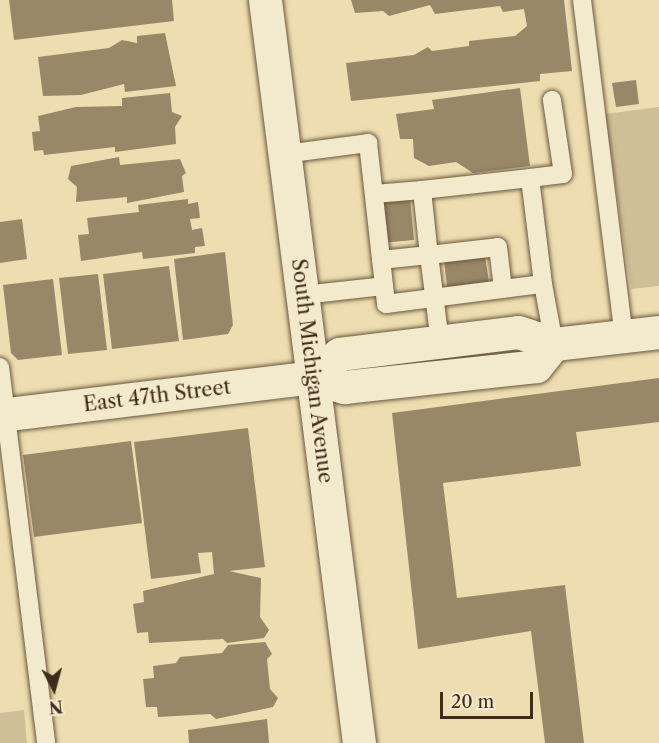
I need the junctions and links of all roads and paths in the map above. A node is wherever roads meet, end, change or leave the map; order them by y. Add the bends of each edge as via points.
1 (265, 0) edge
2 (582, 0) edge
3 (552, 100) dead end
4 (285, 154) junction
5 (530, 178) junction
6 (422, 190) junction
7 (374, 194) junction
8 (429, 255) junction
9 (381, 260) junction
10 (543, 284) junction
11 (384, 286) junction
12 (503, 289) junction
13 (303, 296) junction
14 (434, 298) junction
15 (659, 332) edge
16 (624, 336) junction
17 (440, 342) junction
18 (554, 344) junction
19 (0, 367) edge
20 (313, 377) junction
21 (3, 414) edge
22 (46, 743) edge
23 (359, 743) edge

1 - 4 main road, South Michigan Avenue
2 - 16 lane
3 - 5 lane via 563,174
4 - 7 lane via 368,143
4 - 13 main road, South Michigan Avenue
5 - 6 lane
5 - 10 lane
6 - 7 lane
6 - 8 lane
7 - 9 lane
8 - 9 lane
8 - 12 lane via 498,247
8 - 14 lane
9 - 11 lane
10 - 12 lane
10 - 18 lane
11 - 13 lane
11 - 14 lane via 386,304
12 - 14 lane
13 - 20 main road, South Michigan Avenue
14 - 17 lane
15 - 16 main road
16 - 18 main road
17 - 18 main road via 518,332
17 - 20 main road via 339,354
18 - 20 main road, East 47th Street via 536,366 344,387
19 - 21 lane
20 - 21 main road, East 47th Street
20 - 23 main road, South Michigan Avenue
21 - 22 lane

